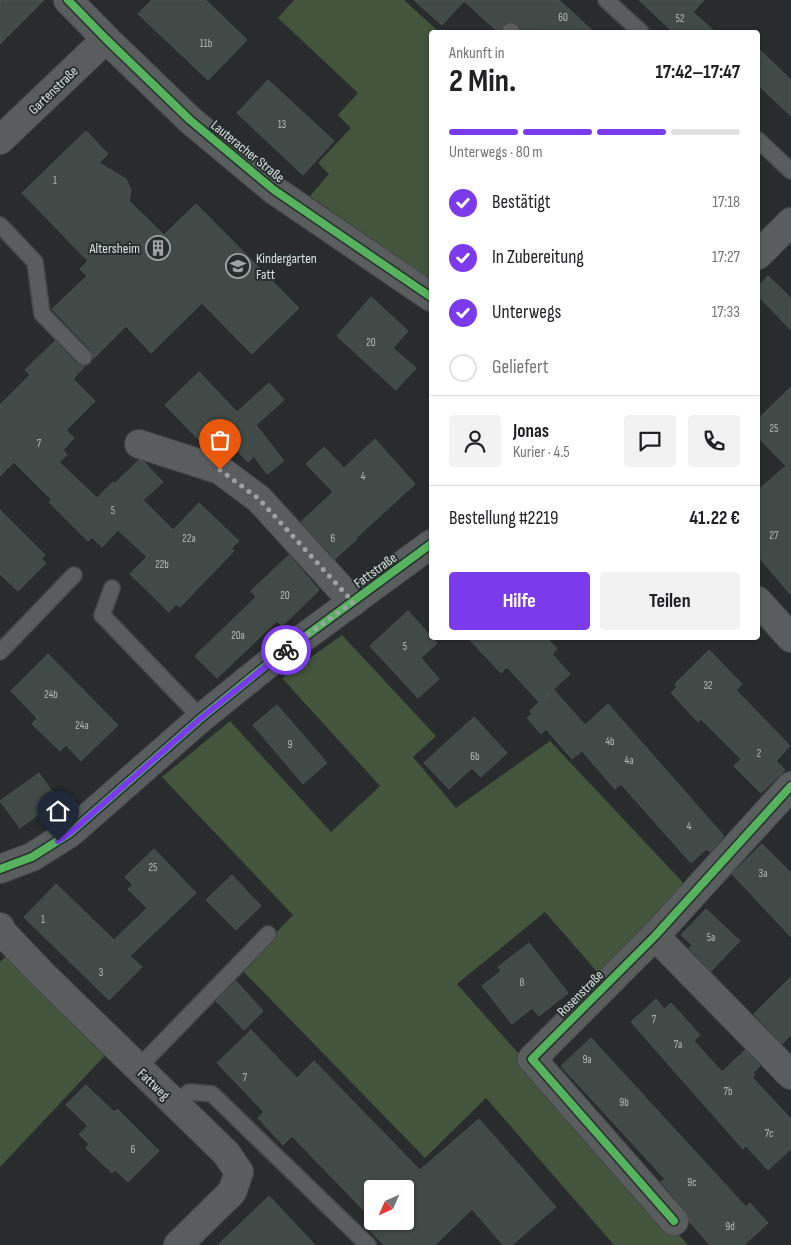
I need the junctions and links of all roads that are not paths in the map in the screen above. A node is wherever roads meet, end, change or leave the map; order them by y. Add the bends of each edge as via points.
1 (68, 0) edge
2 (606, 0) edge
3 (101, 28) junction
4 (639, 30) edge
5 (0, 140) edge
6 (760, 142) edge
7 (791, 171) edge
8 (791, 222) edge
9 (3, 234) edge
10 (760, 253) edge
11 (429, 296) edge
12 (84, 357) dead end
13 (139, 444) dead end
14 (429, 545) edge
15 (74, 575) dead end
16 (112, 588) dead end
17 (353, 602) junction
18 (760, 603) edge
19 (791, 638) edge
20 (0, 652) edge
21 (201, 718) junction
22 (788, 798) edge
23 (0, 869) edge
24 (0, 927) edge
25 (268, 934) dead end
26 (655, 936) junction
27 (138, 1068) junction
28 (791, 1074) edge
29 (176, 1104) junction
30 (674, 1221) dead end
31 (178, 1245) edge
32 (368, 1245) edge

1 - 3 street, Lauteracher Straße
2 - 4 lane
3 - 5 street, Gartenstraße
3 - 11 street, Lauteracher Straße via 190,120 274,190
6 - 7 lane
8 - 10 street
9 - 12 lane via 35,262 42,314
13 - 17 street via 220,470 259,499
14 - 17 street, Fattstraße
15 - 20 lane
16 - 21 lane via 102,615
17 - 21 street, Fattstraße
18 - 19 street
21 - 23 street, Fattstraße via 70,833 32,857
22 - 26 street, Rosenstraße
24 - 27 street, Fattweg via 44,976
25 - 27 lane
26 - 28 street
26 - 30 street, Rosenstraße via 532,1059
27 - 29 street, Fattweg
29 - 31 street, Fattweg via 226,1153 240,1172 232,1192
29 - 32 lane via 189,1092 212,1094

